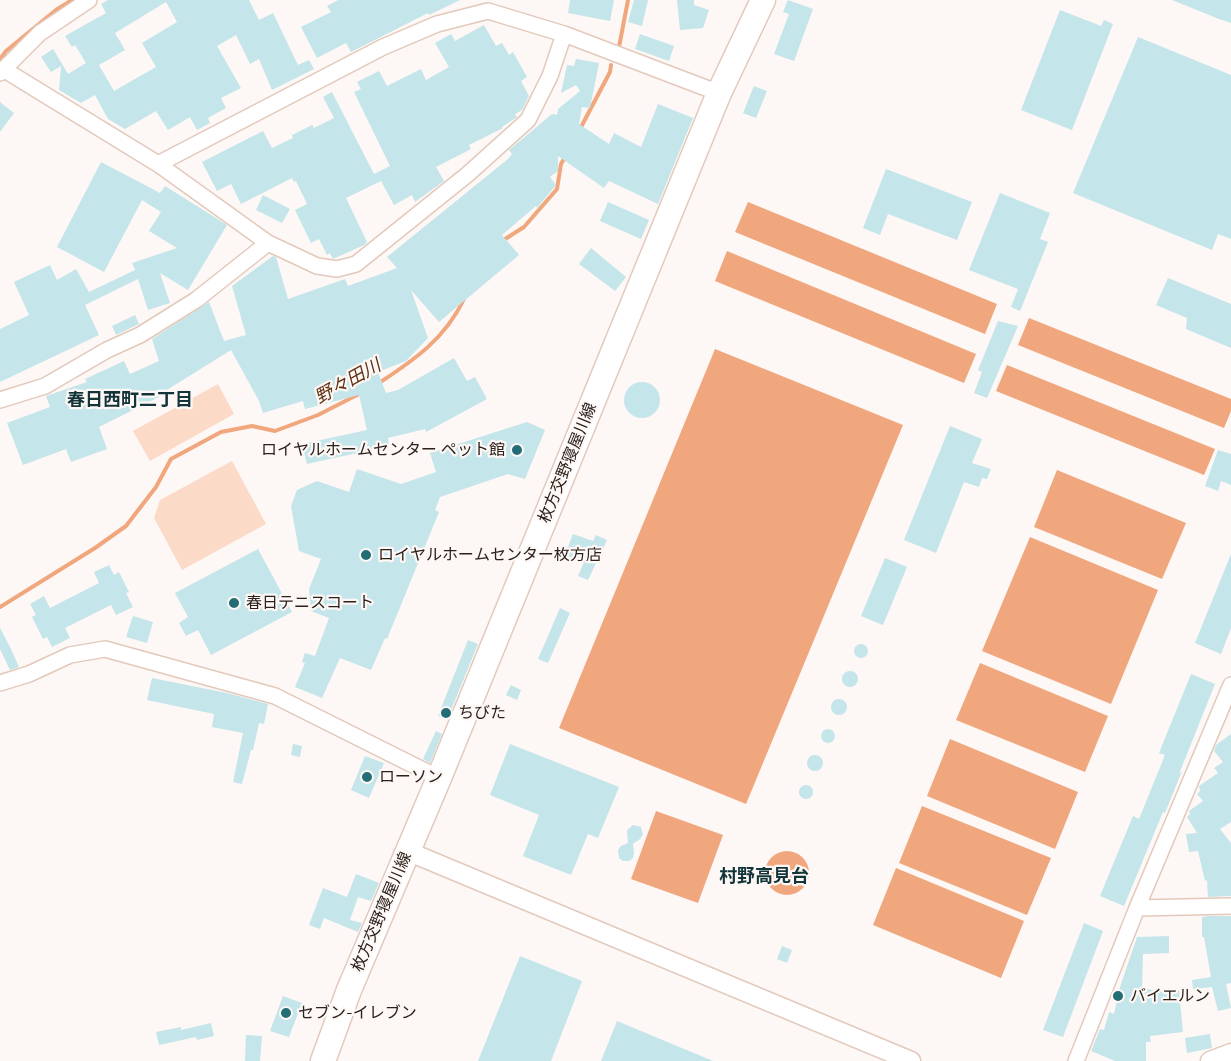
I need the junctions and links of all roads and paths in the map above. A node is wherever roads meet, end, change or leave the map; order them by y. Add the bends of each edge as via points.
1 (89, 0) edge
2 (763, 0) edge
3 (564, 34) junction
4 (1, 71) edge
5 (719, 93) junction
6 (158, 164) junction
7 (268, 243) junction
8 (0, 400) edge
9 (0, 684) edge
10 (1231, 685) edge
11 (439, 778) junction
12 (407, 851) junction
13 (1231, 906) edge
14 (1137, 908) junction
15 (1231, 1053) edge
16 (323, 1061) edge
17 (911, 1061) edge
18 (1076, 1061) edge
19 (1210, 1061) edge

1 - 4 street via 40,33
2 - 5 main road, 枚方交野寝屋川線
3 - 5 street
3 - 6 street via 488,10 437,24 383,47
3 - 7 street via 550,76 528,120 356,264 337,269 317,266
4 - 6 street
5 - 11 main road, 枚方交野寝屋川線
6 - 7 street
7 - 8 street via 196,300 140,335 45,386
9 - 11 street via 70,655 105,649 275,696
10 - 14 street
11 - 12 main road, 枚方交野寝屋川線
12 - 16 main road, 枚方交野寝屋川線
12 - 17 street
13 - 14 street
14 - 18 street
15 - 19 street

